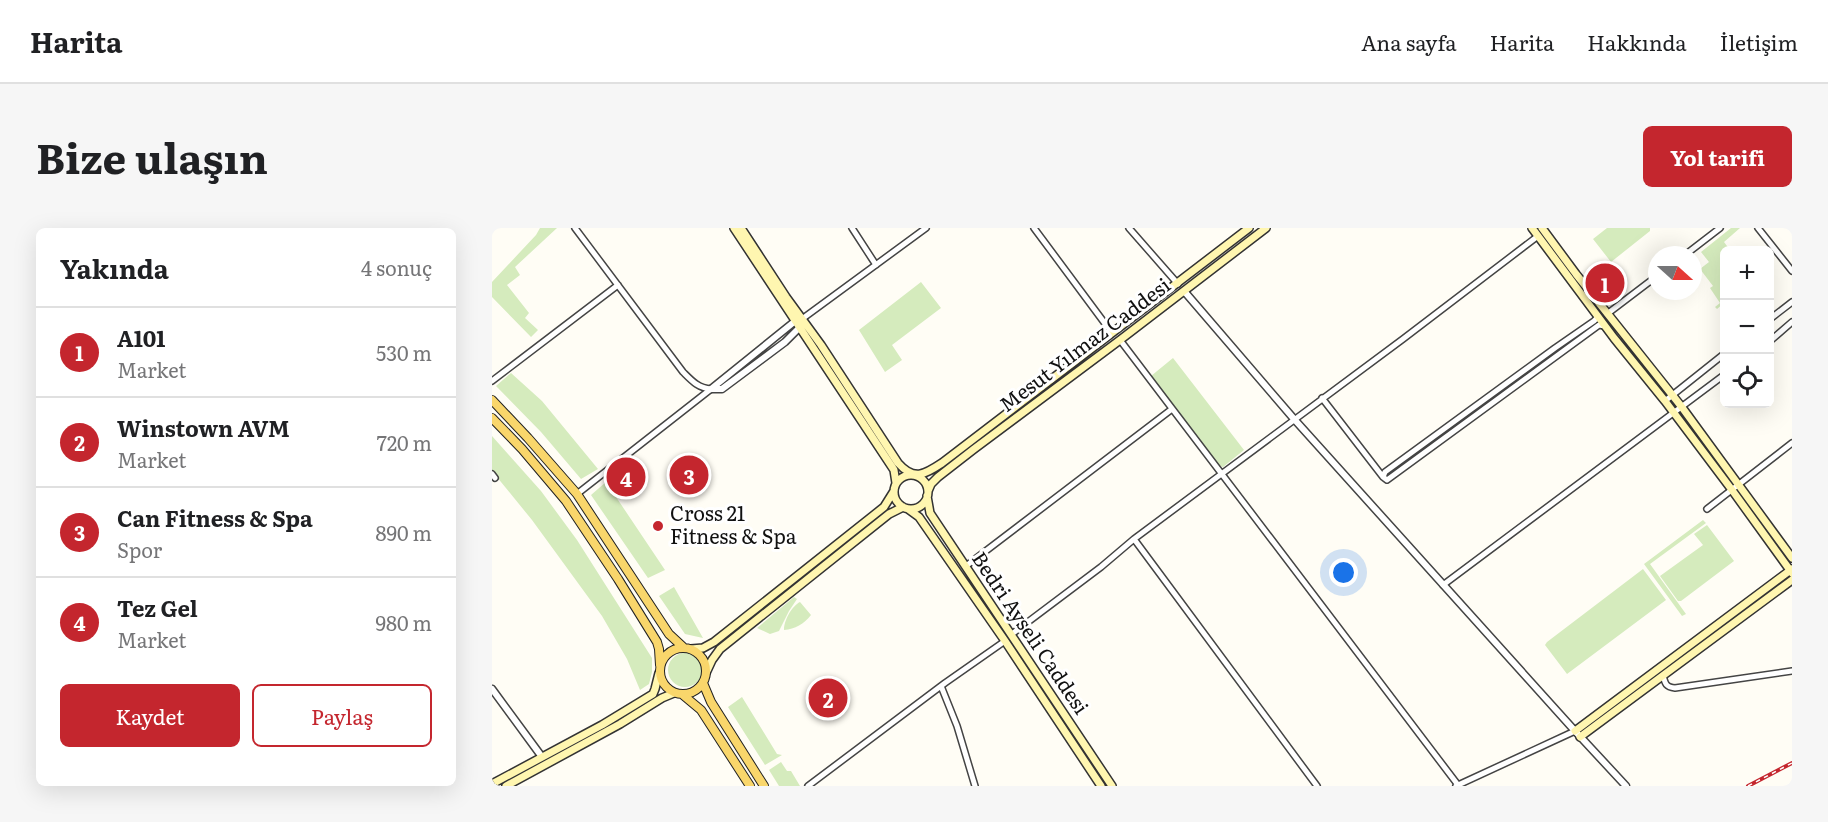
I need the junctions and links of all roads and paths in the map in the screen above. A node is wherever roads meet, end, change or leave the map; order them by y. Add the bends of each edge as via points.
1 (575, 228) edge
2 (740, 228) edge
3 (852, 228) edge
4 (926, 228) edge
5 (1034, 228) edge
6 (1129, 228) edge
7 (1249, 228) edge
8 (1266, 228) edge
9 (1532, 228) edge
10 (1720, 228) edge
11 (1758, 228) edge
12 (1544, 231) edge
13 (1697, 246) edge
14 (876, 265) junction
15 (1792, 271) edge
16 (1648, 283) edge
17 (1178, 284) junction
18 (618, 285) junction
19 (1184, 291) junction
20 (1792, 302) edge
21 (1596, 314) junction
22 (1607, 314) junction
23 (1774, 316) edge
24 (800, 321) junction
25 (1792, 322) edge
26 (1605, 326) junction
27 (1112, 333) junction
28 (1774, 338) edge
29 (1120, 340) junction
30 (1720, 358) edge
31 (1720, 379) edge
32 (492, 381) edge
33 (711, 389) junction
34 (1672, 396) junction
35 (1322, 398) junction
36 (492, 400) edge
37 (1665, 401) junction
38 (1681, 406) junction
39 (1172, 410) junction
40 (1673, 412) junction
41 (492, 418) edge
42 (1294, 419) junction
43 (1792, 443) edge
44 (914, 475) junction
45 (1221, 475) junction
46 (1383, 477) junction
47 (1739, 484) junction
48 (895, 487) junction
49 (1732, 490) junction
50 (577, 494) junction
51 (927, 494) junction
52 (906, 508) junction
53 (1707, 509) dead end
54 (1134, 539) junction
55 (1780, 555) junction
56 (1791, 556) edge
57 (966, 566) junction
58 (1792, 571) edge
59 (1781, 577) junction
60 (1791, 584) edge
61 (1443, 585) junction
62 (1012, 634) junction
63 (1005, 640) junction
64 (687, 648) junction
65 (660, 669) junction
66 (1792, 671) edge
67 (706, 673) junction
68 (1663, 675) junction
69 (703, 683) junction
70 (941, 686) junction
71 (492, 689) edge
72 (674, 693) junction
73 (683, 695) junction
74 (1577, 734) junction
75 (542, 757) junction
76 (492, 784) edge
77 (506, 786) edge
78 (750, 786) edge
79 (764, 786) edge
80 (808, 786) edge
81 (975, 786) edge
82 (1101, 786) edge
83 (1112, 786) edge
84 (1317, 786) edge
85 (1457, 786) edge
86 (1626, 786) edge

1 - 18 street
2 - 24 main road
3 - 14 street
4 - 14 street
5 - 27 street
6 - 17 street
7 - 17 main road, Mesut Yılmaz Caddesi
8 - 19 main road, Mesut Yılmaz Caddesi
9 - 12 main road
10 - 13 street
11 - 15 street
12 - 21 main road
12 - 22 main road
12 - 35 street
14 - 24 street
16 - 22 street
17 - 27 main road, Mesut Yılmaz Caddesi
18 - 32 street
18 - 33 street via 683,372 695,384
19 - 29 main road, Mesut Yılmaz Caddesi
19 - 42 street
20 - 23 street
21 - 26 main road
21 - 46 street via 1594,321
22 - 34 main road
24 - 33 street
24 - 44 main road via 898,463
24 - 48 main road via 894,470
25 - 28 street
26 - 37 main road
26 - 46 street via 1599,325 1387,480
27 - 44 main road, Mesut Yılmaz Caddesi via 936,467
29 - 39 street
29 - 51 main road, Mesut Yılmaz Caddesi via 965,456 931,484
30 - 34 street
31 - 38 street
33 - 50 street
34 - 37 street
34 - 38 main road
35 - 42 street
35 - 46 street
36 - 50 main road
37 - 40 main road
38 - 40 street
38 - 47 main road
39 - 45 street
39 - 57 street
40 - 49 main road
40 - 61 street
41 - 65 main road via 580,521 657,642
42 - 45 street
42 - 61 street
43 - 47 street
44 - 48 main road via 902,477
44 - 51 main road via 924,482
45 - 54 street
45 - 85 street
47 - 49 street
47 - 56 main road
48 - 52 main road via 896,500
48 - 64 main road via 884,507 714,642 703,648
49 - 53 street
49 - 55 main road
50 - 64 main road via 669,634
51 - 52 main road via 922,505
51 - 57 main road, Bedri Ayseli Caddesi via 930,513
52 - 63 main road, Bedri Ayseli Caddesi via 918,517
52 - 67 main road via 889,514 720,649
54 - 62 street
54 - 84 street
55 - 58 main road
55 - 59 main road via 1784,568
57 - 62 main road, Bedri Ayseli Caddesi
58 - 59 main road
59 - 74 main road
60 - 68 main road
61 - 74 street
62 - 83 main road, Bedri Ayseli Caddesi
63 - 70 street
63 - 82 main road, Bedri Ayseli Caddesi
64 - 65 main road via 669,652
64 - 67 main road via 703,658
65 - 72 main road via 664,685
65 - 75 main road via 653,694
66 - 68 street via 1674,688 1665,685
67 - 69 main road
68 - 74 main road
69 - 73 main road via 695,692
69 - 79 main road
70 - 80 street
70 - 81 street
71 - 75 street
72 - 73 main road
72 - 77 main road
73 - 78 main road via 701,710
74 - 85 street
74 - 86 street
75 - 76 main road

